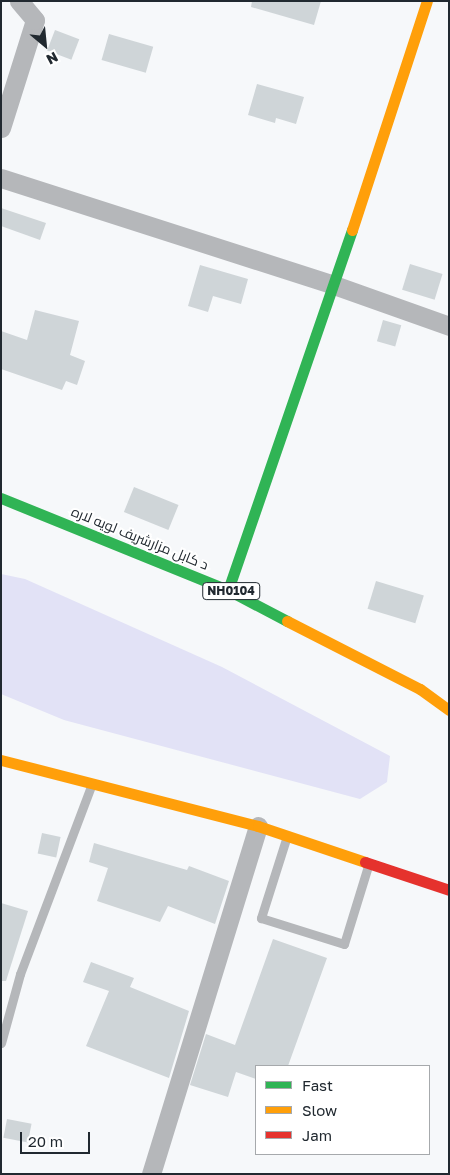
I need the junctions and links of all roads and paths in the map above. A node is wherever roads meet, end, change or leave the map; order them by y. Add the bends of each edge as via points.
1 (19, 1) edge
2 (427, 1) edge
3 (1, 128) edge
4 (1, 178) edge
5 (334, 285) junction
6 (449, 326) edge
7 (1, 498) edge
8 (228, 590) junction
9 (449, 710) edge
10 (1, 760) edge
11 (92, 783) junction
12 (258, 826) junction
13 (287, 836) junction
14 (369, 863) junction
15 (449, 890) edge
16 (1, 1043) edge
17 (151, 1174) edge

1 - 3 street via 35,20
2 - 5 main road
4 - 5 street
5 - 6 street
5 - 8 main road
7 - 8 main road, د کابل مزارشریف لویه لاره / NH0104
8 - 9 main road, د کابل مزارشریف لویه لاره / NH0104 via 420,688
10 - 11 main road
11 - 12 main road
11 - 16 lane via 20,974
12 - 13 main road
12 - 17 street
13 - 14 main road
13 - 14 lane via 261,918 344,944
14 - 15 main road

